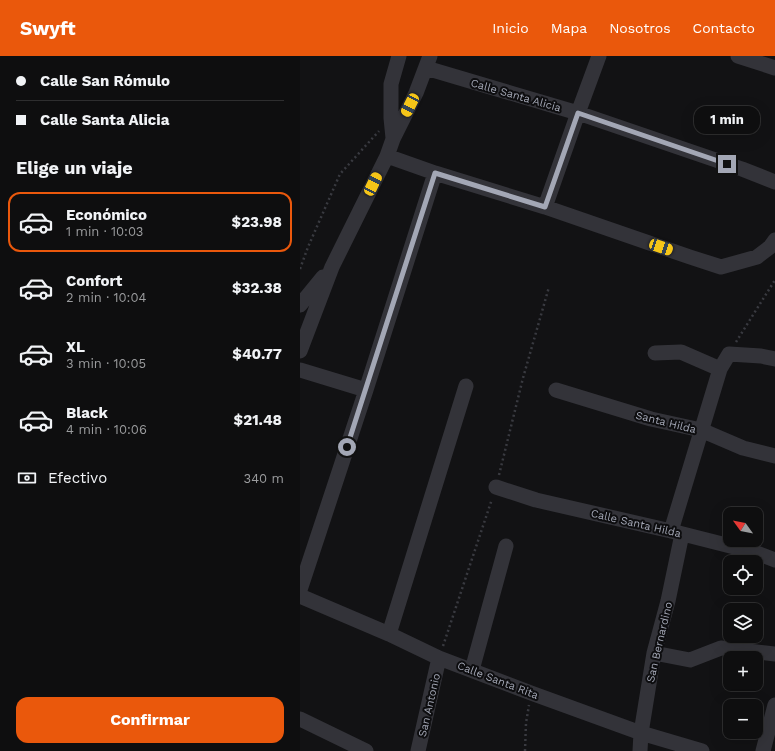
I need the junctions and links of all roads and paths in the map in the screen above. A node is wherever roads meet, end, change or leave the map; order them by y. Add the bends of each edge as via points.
1 (399, 56) edge
2 (599, 56) edge
3 (738, 56) edge
4 (428, 62) edge
5 (775, 68) edge
6 (391, 84) junction
7 (416, 93) junction
8 (578, 113) junction
9 (391, 118) junction
10 (393, 139) junction
11 (387, 156) junction
12 (435, 173) junction
13 (775, 182) edge
14 (545, 207) junction
15 (775, 240) edge
16 (332, 268) junction
17 (300, 269) edge
18 (775, 280) edge
19 (300, 305) edge
20 (300, 352) edge
21 (655, 353) dead end
22 (729, 354) junction
23 (775, 359) edge
24 (720, 369) junction
25 (300, 370) edge
26 (466, 386) dead end
27 (366, 390) junction
28 (556, 390) dead end
29 (701, 430) junction
30 (775, 456) edge
31 (496, 487) dead end
32 (677, 532) junction
33 (506, 546) dead end
34 (775, 560) edge
35 (300, 590) edge
36 (300, 596) edge
37 (389, 634) junction
38 (654, 654) junction
39 (775, 654) edge
40 (439, 658) junction
41 (472, 670) junction
42 (531, 693) junction
43 (775, 705) edge
44 (300, 719) edge
45 (641, 733) junction
46 (366, 751) edge
47 (418, 751) edge
48 (525, 751) edge
49 (640, 751) edge
50 (702, 751) edge
51 (763, 751) edge

1 - 6 street
2 - 8 street
3 - 5 street
4 - 7 street
4 - 8 street, Calle Santa Alicia
6 - 7 street
6 - 9 street
7 - 10 street
8 - 13 street, Calle Santa Alicia via 742,168
8 - 14 street
9 - 10 street
9 - 17 path via 340,174
10 - 11 street
11 - 12 street
11 - 16 street
12 - 14 street
12 - 27 street
14 - 15 street via 721,267 757,257
16 - 19 street
16 - 20 street
18 - 22 path
21 - 24 street via 681,352
22 - 23 street
22 - 24 street, San Bernardino
24 - 29 street, San Bernardino
25 - 27 street
26 - 37 street
27 - 35 street
28 - 29 street, Santa Hilda via 651,419
29 - 30 street, Santa Hilda via 743,448
29 - 32 street, San Bernardino
31 - 32 street, Calle Santa Hilda via 536,500
32 - 34 street, Calle Santa Hilda
32 - 38 street, San Bernardino via 668,601
33 - 41 street
36 - 37 street, Calle Santa Rita
37 - 40 street, Calle Santa Rita
38 - 39 street via 690,660 721,648
38 - 45 street, San Bernardino
40 - 41 street, Calle Santa Rita
40 - 47 street, San Antonio
41 - 42 street, Calle Santa Rita
42 - 45 street, Calle Santa Rita
42 - 48 path
43 - 51 street
44 - 46 street
45 - 49 street, San Bernardino
45 - 50 street, Calle Santa Rita

